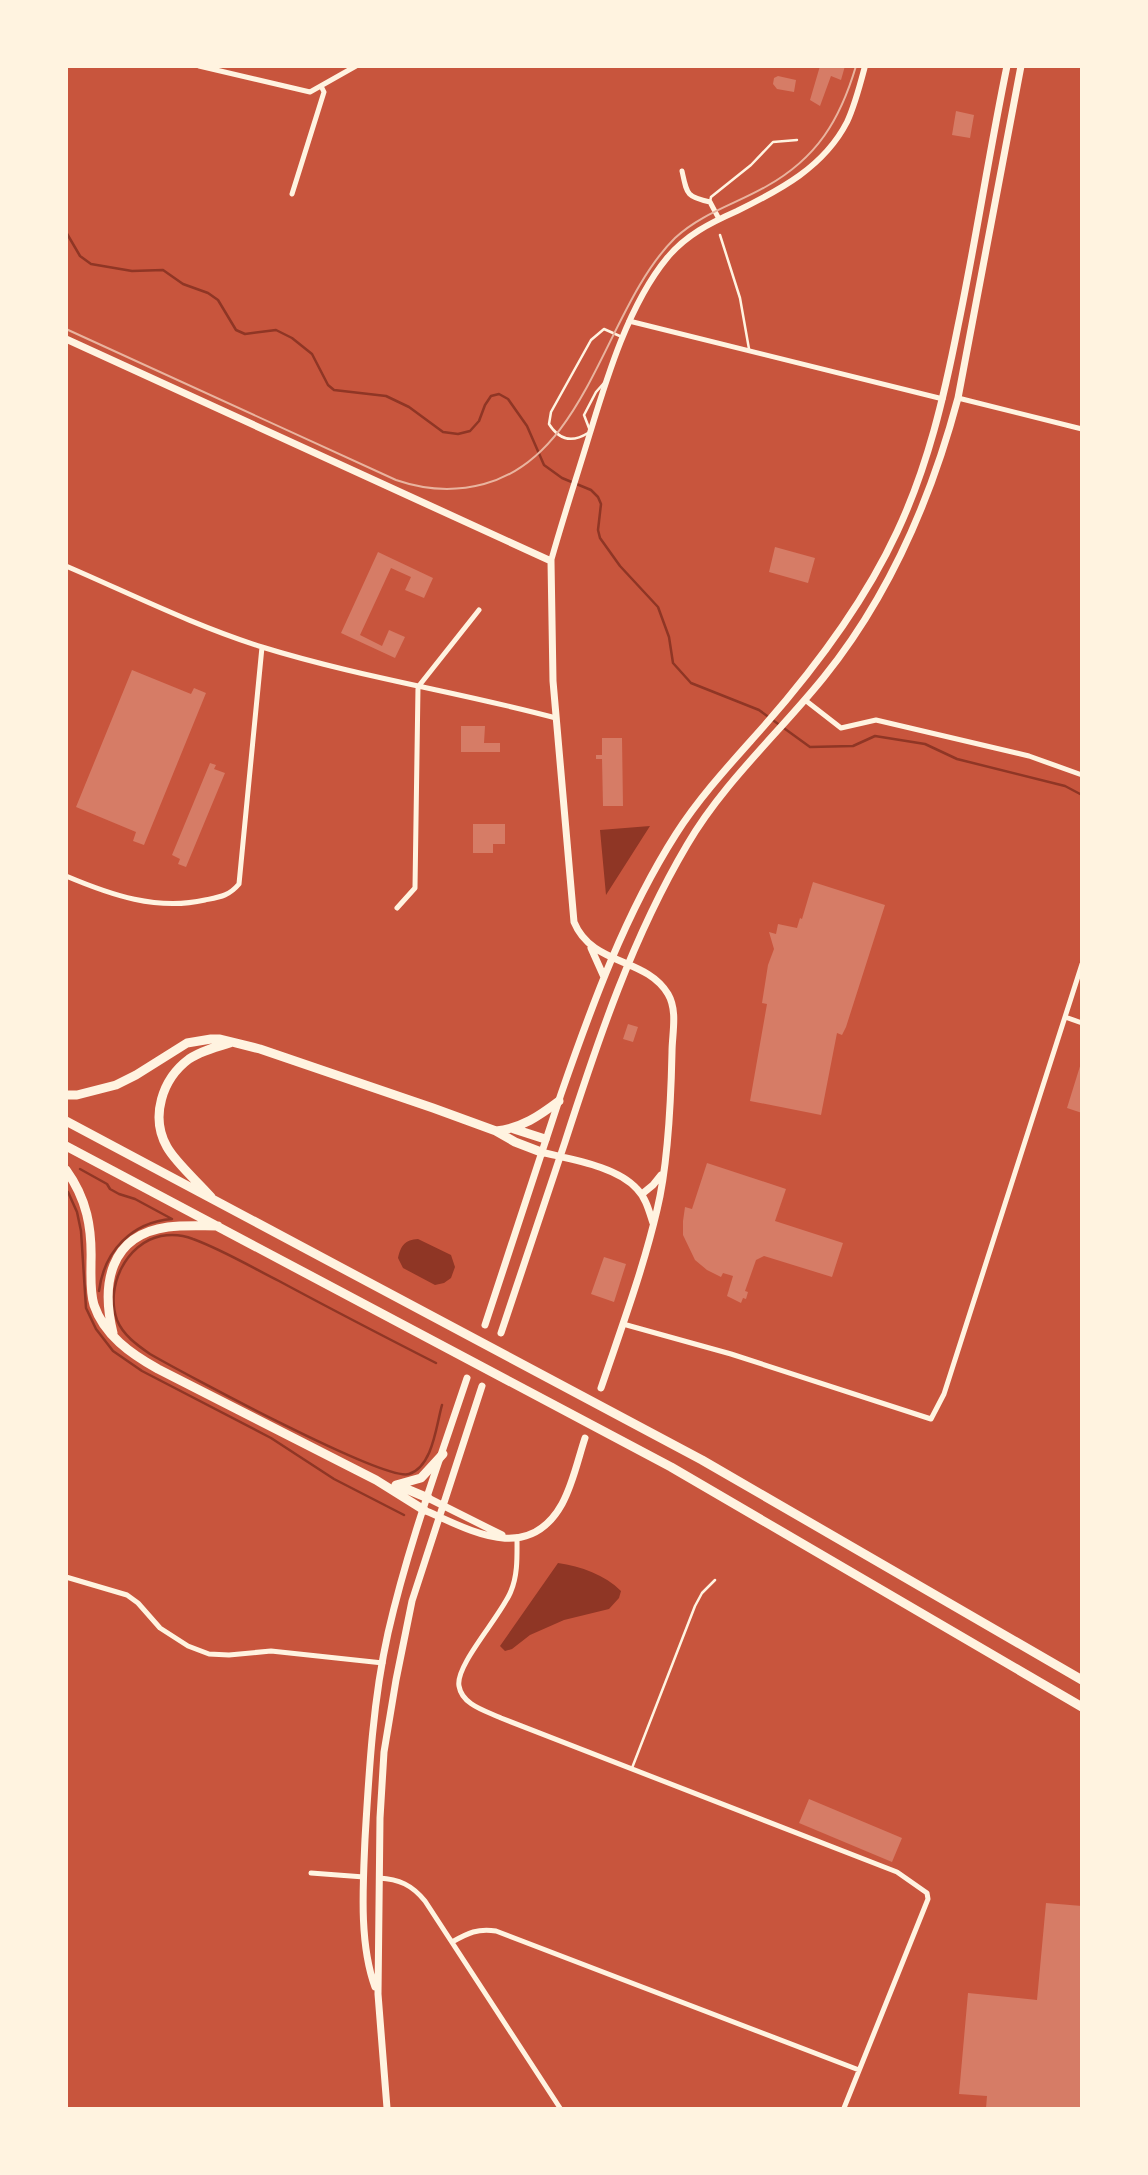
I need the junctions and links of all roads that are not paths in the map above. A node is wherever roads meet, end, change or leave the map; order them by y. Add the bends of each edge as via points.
1 (199, 66) edge
2 (356, 66) edge
3 (1007, 66) edge
4 (1021, 66) edge
5 (863, 67) edge
6 (321, 86) junction
7 (797, 140) dead end
8 (682, 171) dead end
9 (292, 194) dead end
10 (710, 202) junction
11 (719, 219) junction
12 (720, 234) dead end
13 (629, 321) junction
14 (622, 337) junction
15 (66, 339) edge
16 (749, 352) junction
17 (607, 380) junction
18 (958, 398) junction
19 (943, 399) junction
20 (1082, 429) edge
21 (590, 432) junction
22 (551, 561) junction
23 (66, 565) edge
24 (479, 610) dead end
25 (262, 647) junction
26 (418, 687) junction
27 (794, 690) junction
28 (805, 700) junction
29 (556, 718) junction
30 (1082, 775) edge
31 (66, 876) edge
32 (397, 908) dead end
33 (591, 947) junction
34 (612, 957) junction
35 (628, 963) junction
36 (1082, 964) edge
37 (604, 977) junction
38 (1065, 1017) junction
39 (1082, 1023) edge
40 (232, 1042) junction
41 (66, 1095) edge
42 (559, 1101) junction
43 (66, 1121) edge
44 (513, 1129) junction
45 (496, 1131) junction
46 (545, 1139) junction
47 (66, 1146) edge
48 (541, 1152) junction
49 (560, 1157) junction
50 (66, 1170) edge
51 (662, 1172) junction
52 (642, 1194) junction
53 (214, 1201) junction
54 (653, 1225) junction
55 (219, 1226) junction
56 (622, 1324) junction
57 (485, 1325) dead end
58 (501, 1333) dead end
59 (114, 1337) junction
60 (467, 1378) dead end
61 (482, 1386) dead end
62 (601, 1388) dead end
63 (585, 1438) dead end
64 (443, 1454) junction
65 (376, 1480) junction
66 (396, 1485) junction
67 (428, 1498) junction
68 (443, 1505) junction
69 (425, 1510) junction
70 (439, 1516) junction
71 (517, 1538) junction
72 (66, 1577) edge
73 (715, 1580) dead end
74 (383, 1663) junction
75 (1082, 1680) edge
76 (1082, 1707) edge
77 (632, 1769) junction
78 (311, 1873) dead end
79 (364, 1877) junction
80 (379, 1878) junction
81 (452, 1941) junction
82 (378, 1994) junction
83 (859, 2070) junction
84 (387, 2109) edge
85 (560, 2109) edge
86 (844, 2109) edge

1 - 6 street via 310,92
2 - 6 street
3 - 19 main road
4 - 18 main road
5 - 11 street via 847,122 817,162 788,184
6 - 9 street via 324,92
7 - 10 lane via 773,142
8 - 10 street via 688,195
10 - 11 street
11 - 13 street via 690,234 666,259
12 - 16 lane via 740,298
13 - 14 street
13 - 16 street
14 - 17 street
14 - 21 lane via 604,329 591,340 549,418 564,439
15 - 22 main road
16 - 19 street
17 - 21 street
17 - 21 lane via 584,415
18 - 20 street
18 - 28 main road via 930,489 901,557 849,643
19 - 27 main road via 921,474 890,546 836,635
21 - 22 street
22 - 29 main road
23 - 25 street
24 - 26 street
25 - 26 street
25 - 31 street via 239,884 230,894 173,904 132,900
26 - 29 street
26 - 32 street via 415,888
27 - 28 main road
27 - 34 main road via 677,832
28 - 30 street via 841,728 876,720 1004,750
28 - 35 main road via 689,841
29 - 33 main road via 573,915 579,934
33 - 34 main road
33 - 37 main road
34 - 35 main road
34 - 37 main road
35 - 49 main road
35 - 51 main road via 662,986 673,1010
36 - 38 street
37 - 42 main road
38 - 39 street
38 - 56 street via 944,1394 931,1419
40 - 41 highway via 187,1043 116,1086
40 - 45 highway
40 - 53 highway via 200,1054 176,1071 159,1112 167,1148
42 - 44 highway
42 - 46 main road
43 - 53 highway
44 - 45 highway
44 - 46 highway
45 - 48 highway
46 - 48 main road
46 - 49 main road
47 - 55 highway
48 - 49 main road
48 - 57 main road
49 - 52 main road via 616,1174
49 - 58 main road
50 - 59 highway via 81,1195 91,1232 93,1304
51 - 52 main road
51 - 54 main road
52 - 54 main road
53 - 75 highway via 623,1417
54 - 56 main road
55 - 59 highway via 149,1231 122,1252 107,1289
55 - 76 highway via 690,1478
56 - 62 main road
59 - 65 highway via 158,1369
60 - 64 main road
61 - 68 main road
63 - 71 main road via 563,1503 537,1531
64 - 66 highway via 421,1478
64 - 67 main road
65 - 66 highway
65 - 69 highway
66 - 67 highway
67 - 68 main road
67 - 69 main road
68 - 70 main road
68 - 71 main road via 494,1533
69 - 70 main road
69 - 74 main road
70 - 71 main road via 483,1535
70 - 80 main road via 412,1601 396,1679 384,1752
71 - 77 street via 511,1591 462,1670 462,1693 480,1709
72 - 74 street via 127,1595 167,1633 209,1654 271,1651
73 - 77 lane via 695,1606
74 - 79 main road via 369,1775
77 - 83 street via 897,1872 927,1893
78 - 79 street
79 - 80 main road
79 - 82 main road via 365,1951
80 - 81 street via 396,1879 416,1890
80 - 82 main road
81 - 83 street via 472,1931 496,1931
81 - 85 street
82 - 84 main road
83 - 86 street

